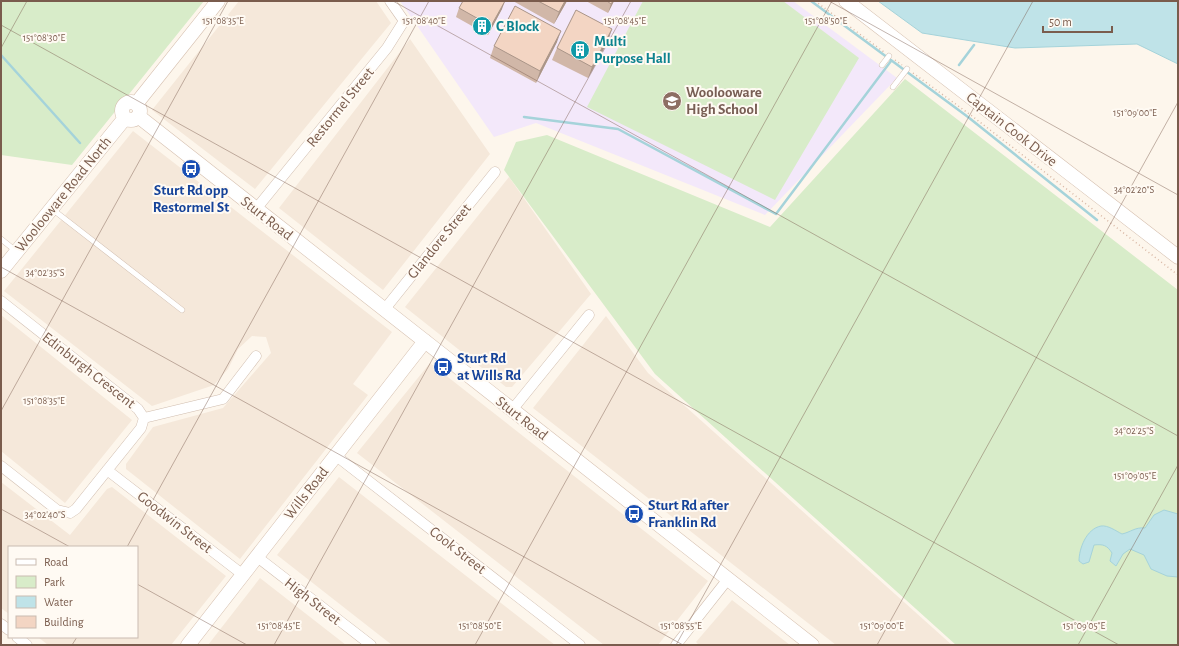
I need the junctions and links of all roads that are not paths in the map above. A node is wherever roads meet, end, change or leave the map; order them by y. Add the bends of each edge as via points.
1 (218, 1) edge
2 (390, 1) edge
3 (846, 1) edge
4 (860, 1) edge
5 (889, 56) road end
6 (883, 63) dead end
7 (907, 69) road end
8 (893, 88) dead end
9 (133, 113) junction
10 (494, 172) dead end
11 (52, 208) junction
12 (256, 209) junction
13 (1, 239) edge
14 (1178, 246) edge
15 (16, 252) junction
16 (1178, 257) edge
17 (1, 271) edge
18 (1, 301) edge
19 (182, 310) dead end
20 (384, 310) junction
21 (589, 315) dead end
22 (425, 341) junction
23 (256, 356) dead end
24 (512, 410) junction
25 (144, 418) junction
26 (335, 455) junction
27 (1, 466) edge
28 (107, 470) junction
29 (256, 556) junction
30 (242, 574) junction
31 (728, 579) junction
32 (18, 638) edge
33 (27, 645) edge
34 (188, 645) edge
35 (371, 645) edge
36 (580, 645) edge
37 (677, 645) edge
38 (812, 645) edge

1 - 9 street, Woolooware Road North
2 - 12 street, Restormel Street via 404,21 387,48
3 - 16 street, Captain Cook Drive
4 - 14 street, Captain Cook Drive
5 - 6 lane
7 - 8 lane
9 - 11 street, Woolooware Road North
9 - 12 street, Sturt Road
10 - 20 street, Glandore Street
11 - 15 street, Woolooware Road North
11 - 19 lane
12 - 20 street, Sturt Road
13 - 15 lane
15 - 17 street, Woolooware Road North
18 - 25 street, Edinburgh Crescent via 138,409
20 - 22 street, Sturt Road
21 - 24 street
22 - 24 street, Sturt Road
22 - 26 street, Wills Road
23 - 25 street via 223,399
24 - 31 street, Sturt Road
25 - 28 street, Edinburgh Crescent via 141,428
26 - 29 street, Wills Road
26 - 36 street, Cook Street
27 - 28 street, Edinburgh Crescent via 64,513 76,509
28 - 30 street, Goodwin Street
29 - 30 street, Wills Road
29 - 35 street, High Street
30 - 34 street, Wills Road
31 - 37 street
31 - 38 street, Sturt Road
32 - 33 street

